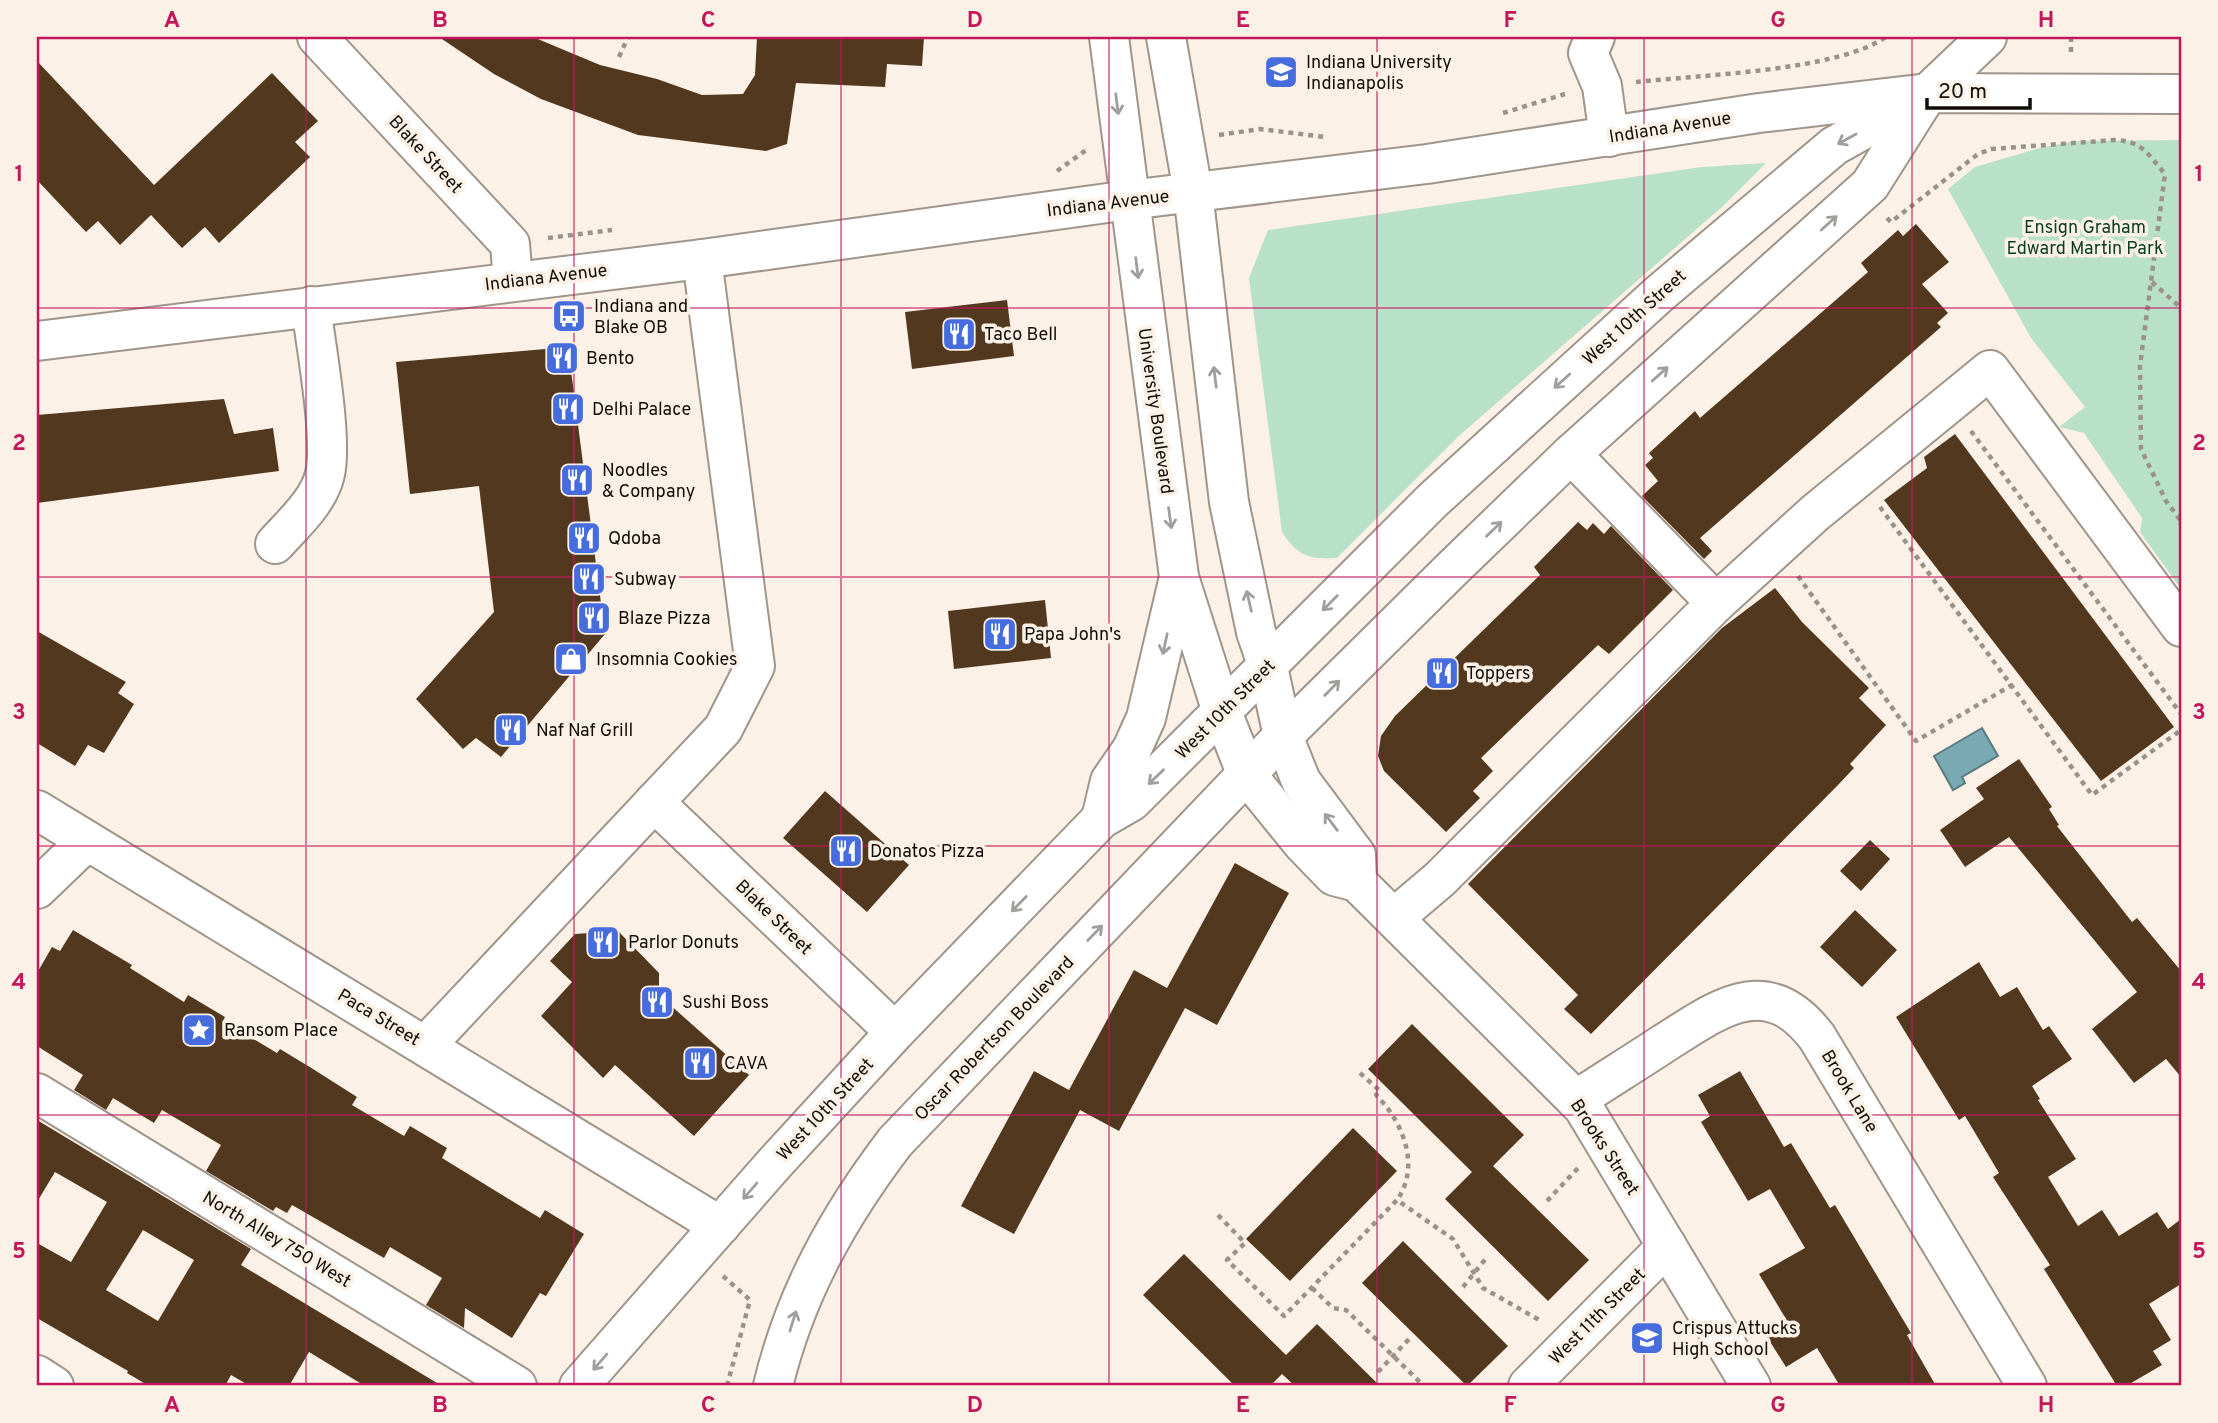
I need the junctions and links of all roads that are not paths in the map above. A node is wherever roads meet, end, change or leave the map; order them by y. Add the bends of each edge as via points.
1 (317, 37) edge
2 (1109, 37) edge
3 (1166, 37) edge
4 (1595, 37) edge
5 (1987, 37) edge
6 (1928, 93) junction
7 (2181, 94) edge
8 (1609, 138) junction
9 (1193, 192) junction
10 (1129, 200) junction
11 (702, 259) junction
12 (513, 281) junction
13 (312, 306) junction
14 (37, 341) edge
15 (1571, 454) junction
16 (275, 544) dead end
17 (1179, 577) junction
18 (1716, 603) junction
19 (2181, 627) edge
20 (1268, 667) junction
21 (1222, 712) junction
22 (1283, 736) junction
23 (1247, 775) junction
24 (654, 802) junction
25 (37, 810) edge
26 (1101, 819) junction
27 (87, 841) junction
28 (1357, 882) junction
29 (37, 889) edge
30 (1394, 918) junction
31 (895, 1032) junction
32 (426, 1045) junction
33 (37, 1093) edge
34 (1576, 1100) junction
35 (720, 1226) junction
36 (1667, 1246) junction
37 (37, 1375) edge
38 (54, 1386) edge
39 (517, 1386) edge
40 (579, 1386) edge
41 (773, 1386) edge
42 (1528, 1386) edge
43 (1751, 1386) edge
44 (2027, 1386) edge

1 - 12 main road, Blake Street via 510,244
2 -> 10 main road, University Boulevard
3 - 9 main road
4 - 8 main road via 1588,53 1602,86
5 - 6 main road, West 10th Street
6 - 7 main road, Indiana Avenue
6 - 8 main road, Indiana Avenue via 1759,113
15 -> 6 main road, West 10th Street via 1870,185
6 -> 20 main road, West 10th Street via 1834,146 1659,294 1433,500
8 - 9 main road, Indiana Avenue
9 - 10 main road, Indiana Avenue
20 -> 9 main road via 1256,632 1229,502
10 - 11 main road, Indiana Avenue
10 -> 17 main road, University Boulevard
11 - 12 main road, Indiana Avenue
11 - 24 main road via 755,666 723,729
12 - 13 main road, Indiana Avenue
13 - 14 main road, Indiana Avenue
13 - 16 main road via 325,428 325,474 307,509
15 - 18 main road
22 -> 15 main road, West 10th Street
17 - 21 main road, University Boulevard
17 -> 26 main road via 1146,718 1110,781
18 - 19 main road via 1990,370
18 - 30 main road via 1668,666
20 - 21 main road, West 10th Street
20 - 22 main road
21 - 23 main road, University Boulevard
21 -> 26 main road, West 10th Street via 1132,801
22 - 23 main road, Oscar Robertson Boulevard
28 -> 22 main road via 1356,855 1301,781
23 - 28 main road, Brooks Street via 1334,876
41 -> 23 main road, Oscar Robertson Boulevard via 803,1290 851,1202 895,1142
24 - 31 main road, Blake Street
24 - 32 main road
25 - 27 main road, Paca Street
26 -> 31 main road, West 10th Street
27 - 29 main road
27 - 32 main road, Paca Street
28 - 30 main road, Brooks Street
30 - 34 main road, Brooks Street
31 -> 35 main road, West 10th Street
32 - 35 main road, Paca Street
33 - 39 main road, North Alley 750 West
34 - 36 main road, Brooks Street
34 - 44 main road, Brook Lane via 1723,1006 1758,1001 1791,1012 1817,1037
35 -> 40 main road, West 10th Street
36 - 42 main road, West 11th Street
36 - 43 main road, Brooks Street
37 - 38 main road

